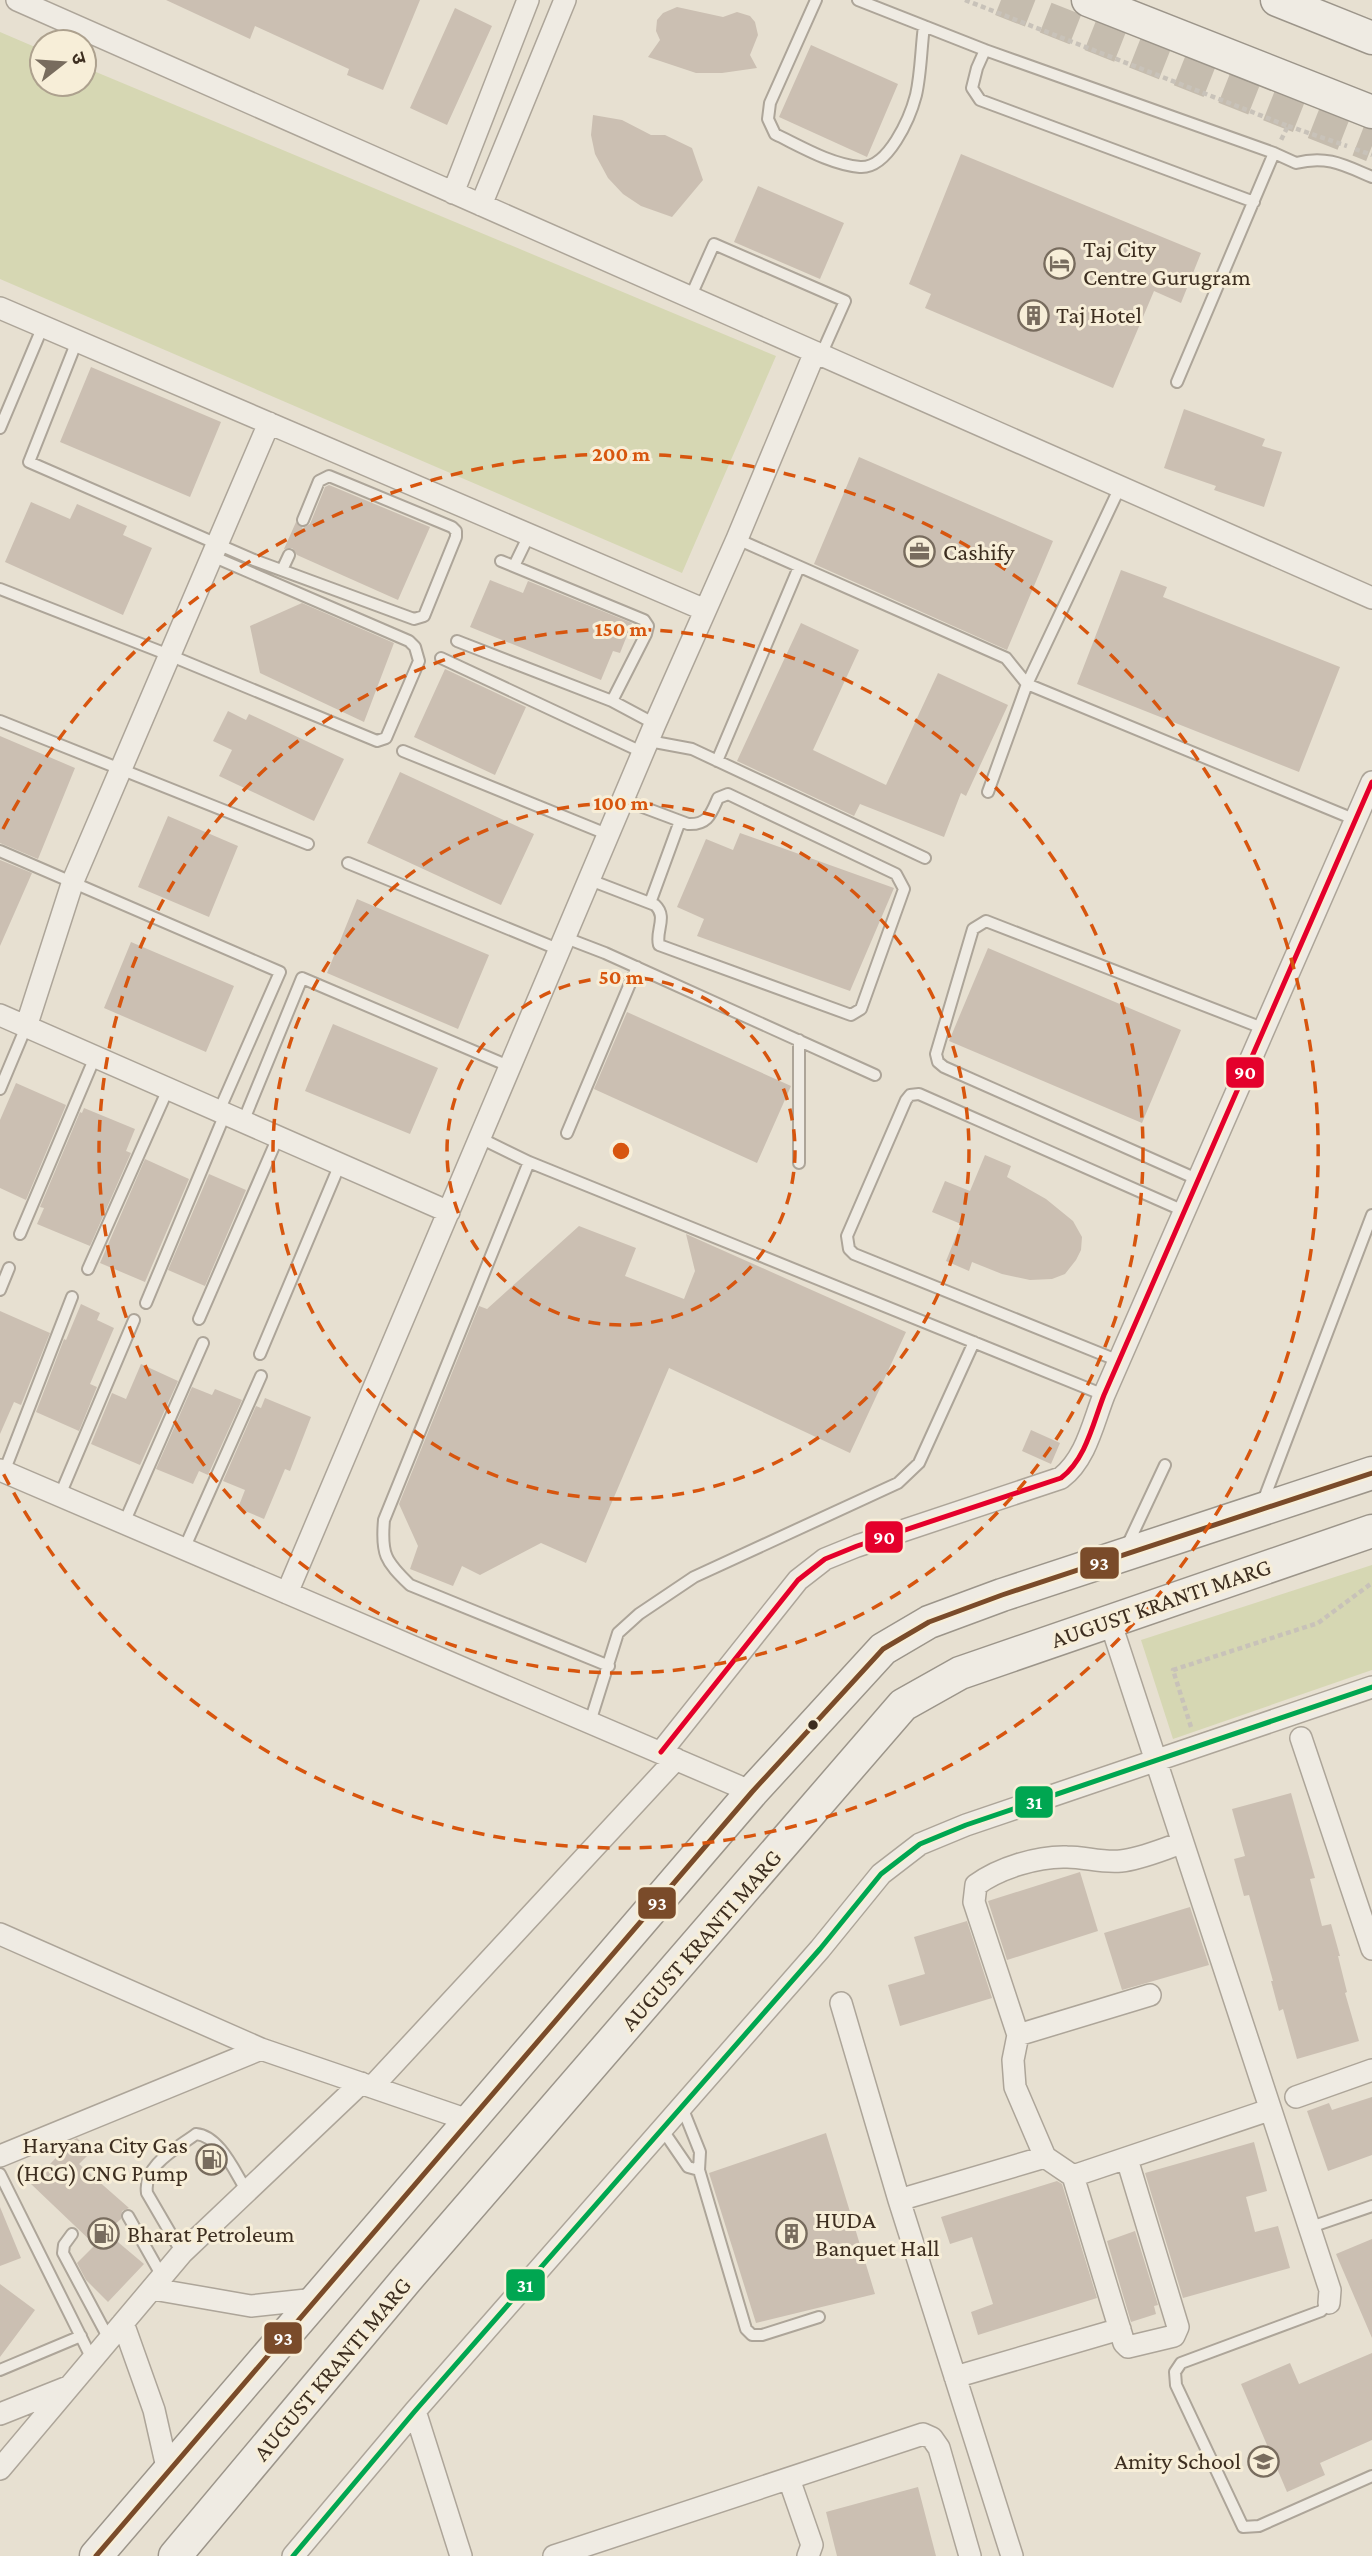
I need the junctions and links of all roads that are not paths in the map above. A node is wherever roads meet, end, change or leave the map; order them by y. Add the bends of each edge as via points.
1 (17, 0) edge
2 (528, 0) edge
3 (565, 0) edge
4 (816, 0) edge
5 (858, 0) edge
6 (1088, 0) edge
7 (1277, 0) edge
8 (923, 26) junction
9 (1372, 38) edge
10 (985, 50) junction
11 (1372, 113) edge
12 (1274, 153) junction
13 (1372, 177) edge
14 (453, 192) junction
15 (1254, 202) junction
16 (481, 205) junction
17 (690, 298) junction
18 (0, 308) edge
19 (43, 326) junction
20 (77, 341) junction
21 (818, 354) junction
22 (1177, 382) dead end
23 (269, 423) junction
24 (0, 428) edge
25 (1120, 487) junction
26 (303, 520) dead end
27 (528, 535) junction
28 (737, 539) junction
29 (214, 551) junction
30 (289, 555) dead end
31 (500, 561) dead end
32 (514, 566) junction
33 (799, 566) junction
34 (282, 570) junction
35 (0, 589) edge
36 (1372, 598) edge
37 (705, 610) junction
38 (457, 641) dead end
39 (169, 655) junction
40 (441, 658) dead end
41 (1027, 684) junction
42 (612, 701) junction
43 (0, 721) edge
44 (650, 739) junction
45 (403, 751) dead end
46 (717, 761) junction
47 (121, 770) junction
48 (1372, 782) edge
49 (988, 792) dead end
50 (624, 800) junction
51 (1356, 820) junction
52 (680, 821) junction
53 (609, 835) junction
54 (307, 844) dead end
55 (0, 851) edge
56 (925, 858) dead end
57 (348, 863) dead end
58 (590, 880) junction
59 (73, 881) junction
60 (650, 903) junction
61 (563, 944) junction
62 (637, 967) junction
63 (0, 1015) edge
64 (26, 1027) junction
65 (1265, 1029) junction
66 (799, 1040) junction
67 (95, 1057) junction
68 (510, 1067) junction
69 (876, 1075) dead end
70 (0, 1089) edge
71 (167, 1089) junction
72 (229, 1116) junction
73 (567, 1133) dead end
74 (278, 1137) junction
75 (480, 1138) junction
76 (529, 1161) junction
77 (799, 1163) dead end
78 (340, 1164) junction
79 (1199, 1180) junction
80 (449, 1212) junction
81 (1184, 1212) junction
82 (1372, 1214) edge
83 (20, 1234) dead end
84 (9, 1268) dead end
85 (88, 1269) dead end
86 (0, 1290) edge
87 (72, 1297) dead end
88 (146, 1303) dead end
89 (200, 1319) dead end
90 (134, 1320) dead end
91 (974, 1342) junction
92 (203, 1343) dead end
93 (260, 1354) dead end
94 (1119, 1362) junction
95 (261, 1376) dead end
96 (1104, 1395) junction
97 (1165, 1465) dead end
98 (2, 1471) edge
99 (1372, 1473) edge
100 (60, 1496) junction
101 (1260, 1510) junction
102 (124, 1523) junction
103 (1372, 1531) edge
104 (184, 1549) junction
105 (1123, 1555) junction
106 (287, 1593) junction
107 (1110, 1621) junction
108 (609, 1666) junction
109 (1372, 1688) edge
110 (590, 1722) junction
111 (1301, 1738) dead end
112 (668, 1756) junction
113 (1156, 1762) junction
114 (752, 1792) junction
115 (1182, 1843) junction
116 (0, 1934) edge
117 (1372, 1949) edge
118 (1150, 1995) dead end
119 (841, 2003) dead end
120 (1018, 2035) junction
121 (261, 2049) junction
122 (1372, 2070) edge
123 (366, 2085) junction
124 (1296, 2097) dead end
125 (682, 2107) junction
126 (1269, 2110) junction
127 (468, 2120) junction
128 (662, 2129) junction
129 (0, 2156) edge
130 (1045, 2157) junction
131 (1127, 2159) junction
132 (699, 2170) junction
133 (0, 2174) edge
134 (1073, 2176) junction
135 (247, 2191) junction
136 (899, 2200) junction
137 (1372, 2206) edge
138 (128, 2216) dead end
139 (1307, 2228) junction
140 (72, 2234) dead end
141 (182, 2253) junction
142 (158, 2283) junction
143 (316, 2299) junction
144 (1329, 2304) joint
145 (819, 2317) dead end
146 (1120, 2329) junction
147 (116, 2331) junction
148 (81, 2336) junction
149 (92, 2360) junction
150 (0, 2370) edge
151 (955, 2377) junction
152 (70, 2386) junction
153 (1, 2409) edge
154 (415, 2411) junction
155 (0, 2469) edge
156 (168, 2472) junction
157 (1372, 2476) edge
158 (789, 2479) junction
159 (96, 2556) edge
160 (175, 2556) edge
161 (293, 2556) edge
162 (461, 2556) edge
163 (554, 2556) edge
164 (808, 2556) edge
165 (970, 2556) edge
166 (1012, 2556) edge

1 - 14 street
2 - 14 street
3 - 16 street
4 - 8 lane via 770,103 768,119 775,134 832,160 863,167 883,159 902,131 915,97
5 - 8 lane
6 - 11 main road
7 - 9 main road
8 - 10 lane
10 - 12 lane
10 - 15 lane via 972,88 980,100
12 - 13 lane via 1296,163 1331,160
12 - 15 lane
14 - 16 street
15 - 22 lane
16 - 17 street
17 - 21 street
17 - 21 lane via 714,243 845,301
18 - 19 street
19 - 20 street
19 - 24 lane
20 - 23 street
20 - 29 lane via 29,462
21 - 25 street
21 - 28 street
23 - 27 street
23 - 29 street
25 - 36 street
25 - 41 lane
26 - 34 lane via 319,481 333,477 452,527 456,537 421,618
27 - 32 lane
27 - 37 street
28 - 33 lane
28 - 37 street
29 - 34 lane
29 - 39 street
29 - 39 lane via 415,647 419,661 386,738 377,741
30 - 34 lane
31 - 32 lane
32 - 42 lane via 644,620 646,634
33 - 41 lane via 1006,658
33 - 46 lane
35 - 39 lane
37 - 44 street
38 - 42 lane
39 - 47 street
40 - 44 lane
41 - 49 lane
41 - 51 lane
42 - 44 lane
43 - 47 lane
44 - 46 lane via 692,749
44 - 50 street
45 - 53 lane
46 - 56 lane
47 - 54 lane
47 - 59 street
48 - 51 street
50 - 52 lane
50 - 53 street
51 - 65 street
52 - 60 lane
52 - 60 lane via 701,824 710,818 718,798 729,794 896,874 904,889 861,1009 850,1015 659,945 660,909
53 - 58 street
55 - 59 lane
57 - 61 lane
58 - 60 lane
58 - 61 street
59 - 64 street
59 - 72 lane via 280,972
61 - 62 lane
61 - 68 street
62 - 66 lane
62 - 73 lane
63 - 64 street
64 - 67 street
64 - 70 lane
65 - 79 street
65 - 79 lane via 986,921 973,929 936,1054 939,1062
66 - 69 lane
66 - 77 lane
67 - 71 street
67 - 83 lane
68 - 72 lane via 302,978
68 - 75 street
71 - 72 street
71 - 85 lane
72 - 74 street
72 - 88 lane
74 - 78 street
74 - 89 lane
75 - 76 lane
75 - 80 street
76 - 91 lane
76 - 108 lane via 384,1520 382,1545 391,1567 410,1585
78 - 80 street
78 - 93 lane
79 - 81 street
80 - 106 street
81 - 94 street
81 - 94 lane via 919,1094 905,1100 847,1236 849,1249
82 - 101 lane
84 - 86 lane
87 - 98 lane
90 - 100 lane
91 - 96 lane
91 - 108 lane via 919,1463 898,1483 694,1577 618,1633
92 - 102 lane
94 - 96 street
95 - 104 lane
96 - 112 street via 1079,1458 1061,1478 857,1546 825,1559 798,1580
97 - 105 lane
98 - 100 street
99 - 101 main road
100 - 102 street
101 - 105 main road
102 - 104 street
103 - 107 main road, AUGUST KRANTI MARG
104 - 106 street
105 - 114 main road via 929,1622 883,1649
106 - 110 street
107 - 113 street
107 - 160 main road, AUGUST KRANTI MARG via 960,1672 902,1705 406,2280
108 - 110 lane
109 - 113 street
110 - 112 street
111 - 117 street
112 - 114 street
112 - 123 street
113 - 115 street
113 - 125 street via 920,1844 881,1874
114 - 127 main road
115 - 120 street via 1122,1861 1042,1859 989,1875 976,1885 974,1902
115 - 126 street
116 - 121 street
118 - 120 street
119 - 136 street
120 - 130 street via 1013,2060 1015,2087
121 - 123 street
121 - 129 street
122 - 124 street
123 - 127 street
123 - 135 street
125 - 128 street
125 - 132 lane via 700,2152
126 - 131 street
126 - 139 street
127 - 143 main road
128 - 132 lane via 688,2167
128 - 154 street
130 - 134 street
130 - 136 street
131 - 134 street
131 - 146 street via 1178,2327 1174,2336 1128,2347
132 - 145 lane via 746,2329 752,2335 762,2335
133 - 148 lane
134 - 146 street
135 - 141 street
135 - 141 lane via 217,2145 204,2135 196,2134 156,2164 145,2182 146,2193
136 - 151 street
137 - 139 lane
138 - 142 lane
139 - 144 street via 1330,2290
140 - 147 lane via 63,2253
141 - 142 street
142 - 143 street via 251,2306
142 - 147 street
143 - 156 main road
144 - 157 lane via 1321,2311 1181,2363 1175,2372 1177,2385 1243,2527 1259,2525
146 - 151 street
147 - 149 street
147 - 156 street via 154,2410
148 - 149 lane
148 - 150 lane
149 - 152 street
151 - 166 street
152 - 153 street
152 - 155 street
154 - 161 street
154 - 162 street
156 - 159 main road
158 - 163 street
158 - 164 street via 812,2545
158 - 165 street via 923,2434 939,2448

